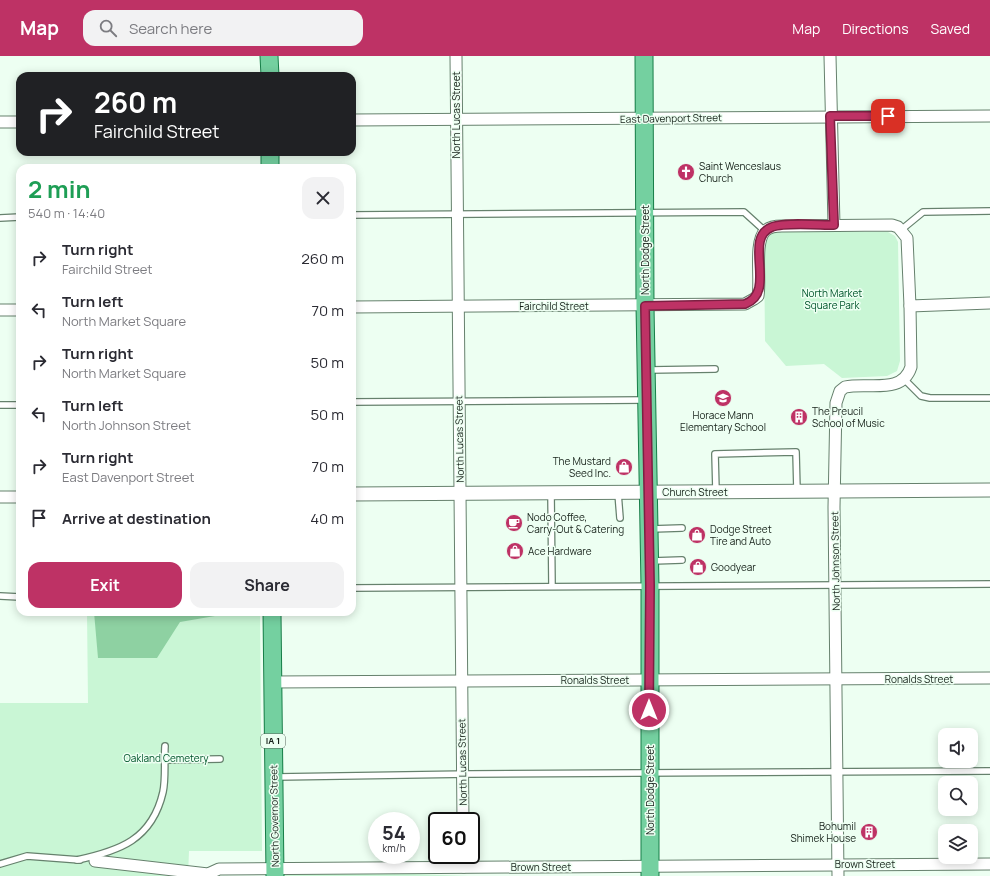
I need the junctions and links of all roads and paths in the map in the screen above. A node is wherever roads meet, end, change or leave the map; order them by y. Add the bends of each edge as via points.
1 (270, 56) edge
2 (456, 56) edge
3 (644, 56) edge
4 (830, 56) edge
5 (270, 72) edge
6 (830, 116) junction
7 (990, 116) edge
8 (644, 119) junction
9 (356, 120) edge
10 (456, 120) junction
11 (0, 122) edge
12 (16, 122) edge
13 (990, 211) edge
14 (645, 213) junction
15 (356, 215) edge
16 (457, 215) junction
17 (0, 218) edge
18 (16, 218) edge
19 (834, 225) junction
20 (902, 230) junction
21 (765, 231) junction
22 (990, 303) edge
23 (458, 306) junction
24 (645, 306) junction
25 (910, 306) junction
26 (356, 307) edge
27 (0, 310) edge
28 (16, 310) edge
29 (715, 369) dead end
30 (646, 370) junction
31 (905, 380) junction
32 (990, 398) edge
33 (646, 400) junction
34 (459, 401) junction
35 (356, 402) edge
36 (0, 405) edge
37 (16, 405) edge
38 (990, 490) edge
39 (797, 491) junction
40 (834, 491) junction
41 (648, 492) junction
42 (716, 492) junction
43 (551, 493) junction
44 (618, 493) junction
45 (356, 494) edge
46 (460, 494) junction
47 (0, 497) edge
48 (16, 497) edge
49 (620, 518) dead end
50 (682, 528) dead end
51 (649, 529) junction
52 (682, 560) dead end
53 (649, 561) junction
54 (990, 584) edge
55 (552, 586) junction
56 (650, 586) junction
57 (836, 586) junction
58 (461, 587) junction
59 (356, 588) edge
60 (0, 596) edge
61 (16, 597) edge
62 (272, 616) edge
63 (990, 678) edge
64 (836, 679) junction
65 (649, 680) junction
66 (462, 681) junction
67 (272, 682) junction
68 (165, 746) dead end
69 (220, 759) dead end
70 (164, 760) junction
71 (990, 771) edge
72 (837, 772) junction
73 (463, 774) junction
74 (650, 774) junction
75 (274, 777) junction
76 (463, 812) edge
77 (77, 860) junction
78 (94, 861) joint
79 (0, 864) edge
80 (838, 864) junction
81 (990, 864) edge
82 (464, 871) edge
83 (650, 871) edge
84 (275, 873) edge
85 (208, 875) edge
86 (838, 876) edge

1 - 5 main road
2 - 10 street, North Lucas Street
3 - 8 main road, North Dodge Street
4 - 6 street
6 - 7 street, East Davenport Street
6 - 8 street, East Davenport Street
6 - 19 street
8 - 10 street, East Davenport Street
8 - 14 main road, North Dodge Street
9 - 10 street, East Davenport Street
10 - 16 street, North Lucas Street
11 - 12 street
13 - 20 lane via 923,212
14 - 16 lane
14 - 21 lane via 744,212
14 - 24 main road, North Dodge Street
15 - 16 lane
16 - 23 street, North Lucas Street
17 - 18 lane
19 - 20 street via 892,225
19 - 21 street via 782,226
20 - 25 street via 909,245
21 - 24 street, Fairchild Street via 760,245 758,296 754,300 745,304
22 - 25 street
23 - 24 street, Fairchild Street
23 - 26 street, Fairchild Street
23 - 34 street, North Lucas Street
24 - 30 main road, North Dodge Street
25 - 31 street via 911,367
27 - 28 street
29 - 30 lane
30 - 33 main road, North Dodge Street
31 - 32 lane via 922,396 930,398
31 - 40 street, North Johnson Street via 895,385 852,386 840,391 836,403
33 - 34 lane
33 - 41 main road, North Dodge Street
34 - 35 lane
34 - 46 street, North Lucas Street
36 - 37 lane
38 - 40 street, Church Street
39 - 40 street, Church Street
39 - 42 street, Church Street
39 - 42 lane via 796,452 715,454
40 - 57 street, North Johnson Street
41 - 42 street, Church Street
41 - 44 street, Church Street
41 - 51 main road, North Dodge Street
43 - 44 street, Church Street
43 - 46 street, Church Street
43 - 55 lane
44 - 49 lane
45 - 46 street, Church Street
46 - 58 street, North Lucas Street
47 - 48 street
50 - 51 lane
51 - 53 main road, North Dodge Street
52 - 53 lane
53 - 56 main road, North Dodge Street
54 - 57 lane
55 - 56 lane
55 - 58 lane
56 - 57 lane
56 - 65 main road, North Dodge Street
57 - 64 street, North Johnson Street
58 - 59 lane
58 - 66 street, North Lucas Street
60 - 61 lane
62 - 67 main road, North Governor Street / IA 1
63 - 64 street, Ronalds Street
64 - 65 street, Ronalds Street
64 - 72 street, North Johnson Street
65 - 66 street, Ronalds Street
65 - 74 main road, North Dodge Street
66 - 67 street, Ronalds Street
66 - 73 street, North Lucas Street
67 - 75 main road, North Governor Street / IA 1
68 - 70 lane
69 - 70 lane
70 - 77 lane via 163,792 156,810 135,839 116,850
71 - 72 lane
72 - 74 lane
72 - 80 street, North Johnson Street
73 - 74 lane
73 - 75 lane
73 - 76 street, North Lucas Street
74 - 83 main road, North Dodge Street
75 - 84 main road, North Governor Street / IA 1
77 - 78 lane
77 - 79 lane via 27,856
78 - 85 street, Brown Street
80 - 81 street, Brown Street
80 - 83 street, Brown Street
80 - 86 street, North Johnson Street
82 - 83 street, Brown Street
82 - 84 street, Brown Street
84 - 85 street, Brown Street via 219,869

